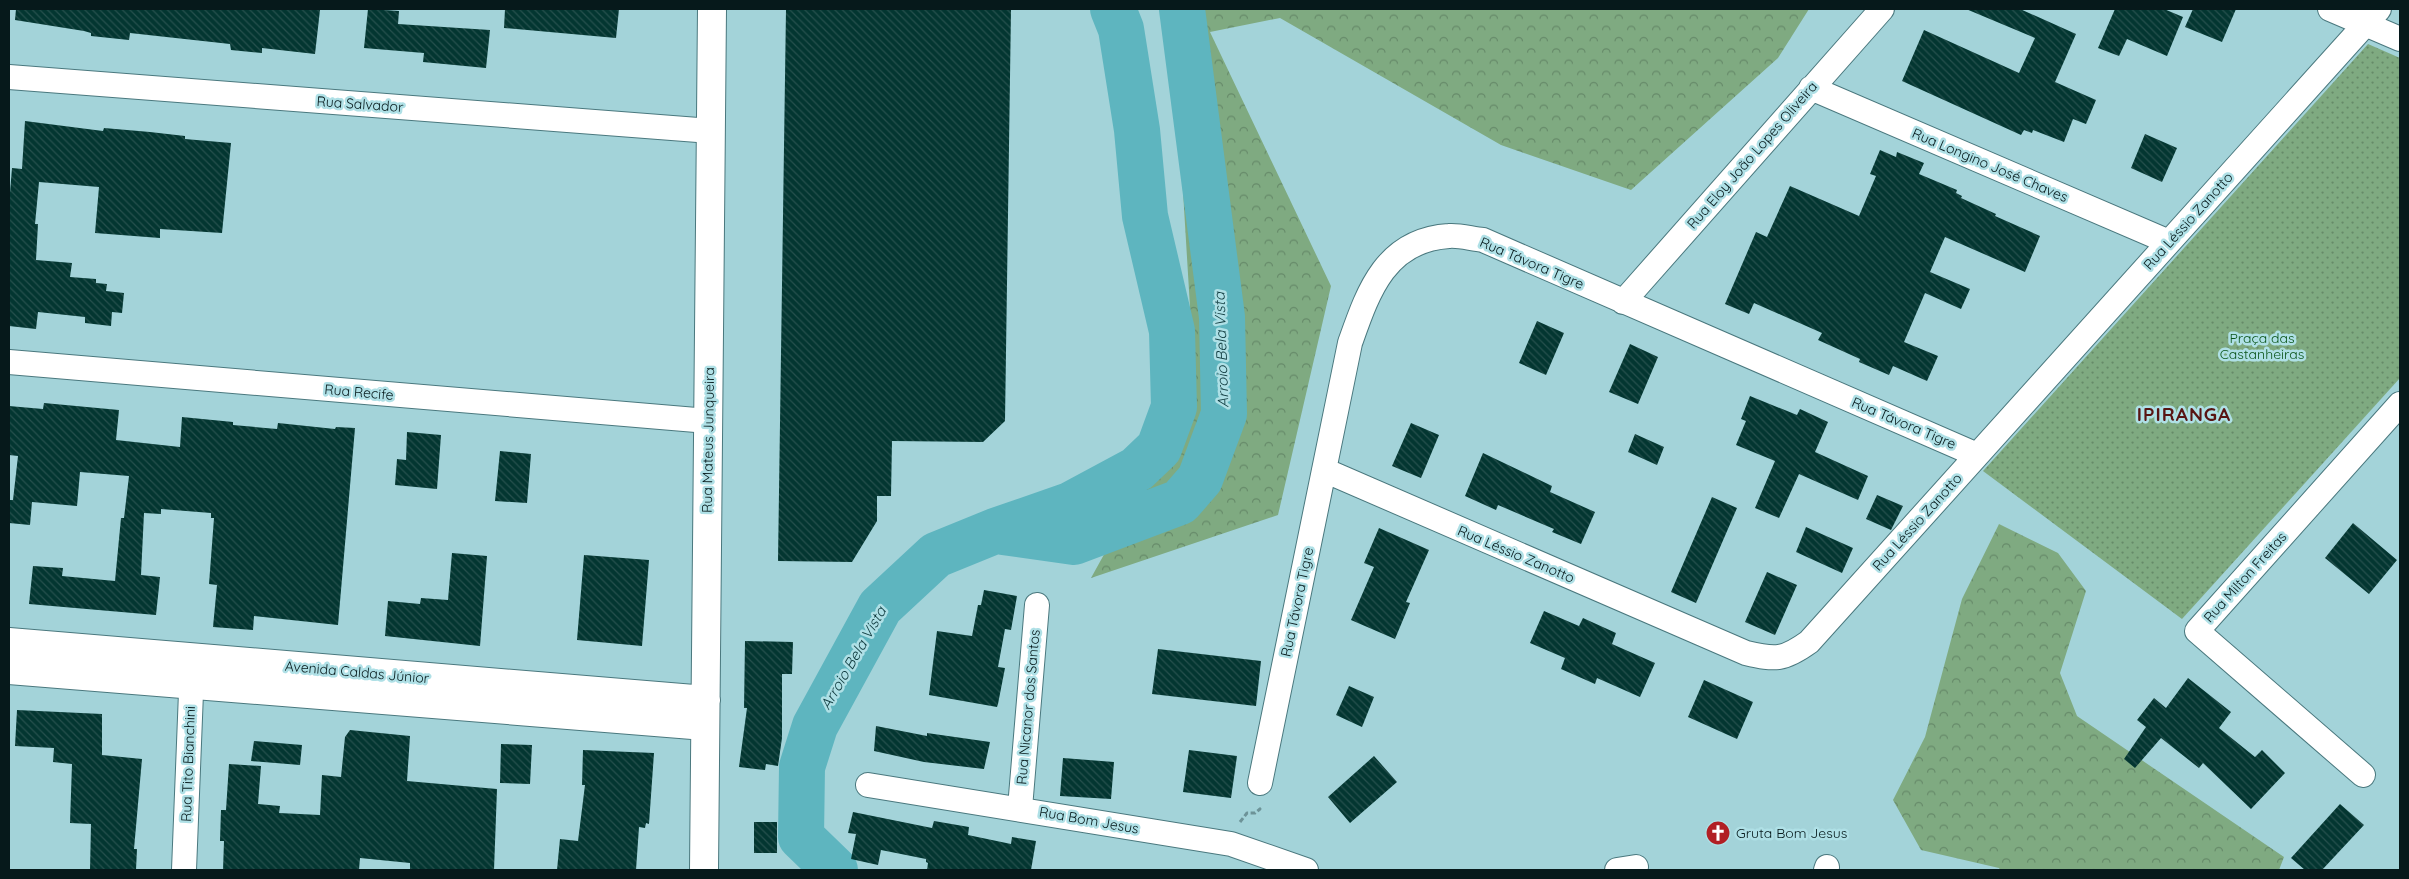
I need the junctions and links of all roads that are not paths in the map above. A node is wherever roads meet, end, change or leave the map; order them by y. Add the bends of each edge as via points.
1 (712, 9) edge
2 (1882, 9) edge
3 (2330, 9) edge
4 (2372, 16) edge
5 (2400, 39) edge
6 (9, 76) edge
7 (1811, 88) junction
8 (711, 131) junction
9 (2169, 242) junction
10 (1623, 302) junction
11 (9, 362) edge
12 (2400, 404) edge
13 (708, 421) junction
14 (1977, 455) junction
15 (1324, 470) junction
16 (1037, 605) dead end
17 (9, 642) edge
18 (192, 658) junction
19 (9, 670) edge
20 (191, 686) junction
21 (706, 713) junction
22 (2363, 775) dead end
23 (1260, 783) road end
24 (868, 785) dead end
25 (1020, 808) junction
26 (184, 870) edge
27 (704, 870) edge
28 (1306, 870) edge

1 - 8 main road, Rua Mateus Junqueira
2 - 7 street, Rua Eloy João Lopes Oliveira
3 - 4 street
4 - 5 street
4 - 9 street, Rua Léssio Zanotto
6 - 8 street, Rua Salvador
7 - 9 street, Rua Longino José Chaves
7 - 10 street, Rua Eloy João Lopes Oliveira
8 - 13 main road, Rua Mateus Junqueira
9 - 14 street, Rua Léssio Zanotto
10 - 14 street, Rua Távora Tigre
10 - 15 street, Rua Távora Tigre via 1483,240 1449,236 1415,244 1390,260 1367,293 1350,343
11 - 13 street, Rua Recife
12 - 22 street, Rua Milton Freitas via 2197,631
13 - 21 main road, Rua Mateus Junqueira
14 - 15 street, Rua Léssio Zanotto via 1809,642 1791,656 1768,658 1746,653
15 - 23 street, Rua Távora Tigre
16 - 25 street, Rua Nicanor dos Santos
17 - 18 main road, Avenida Caldas Júnior
18 - 20 street, Rua Tito Bianchini
18 - 21 main road, Avenida Caldas Júnior
19 - 20 main road, Avenida Caldas Júnior
20 - 21 main road, Avenida Caldas Júnior
20 - 26 street, Rua Tito Bianchini
21 - 27 main road, Rua Mateus Junqueira
24 - 25 street, Rua Bom Jesus
25 - 28 street, Rua Bom Jesus via 1231,844

